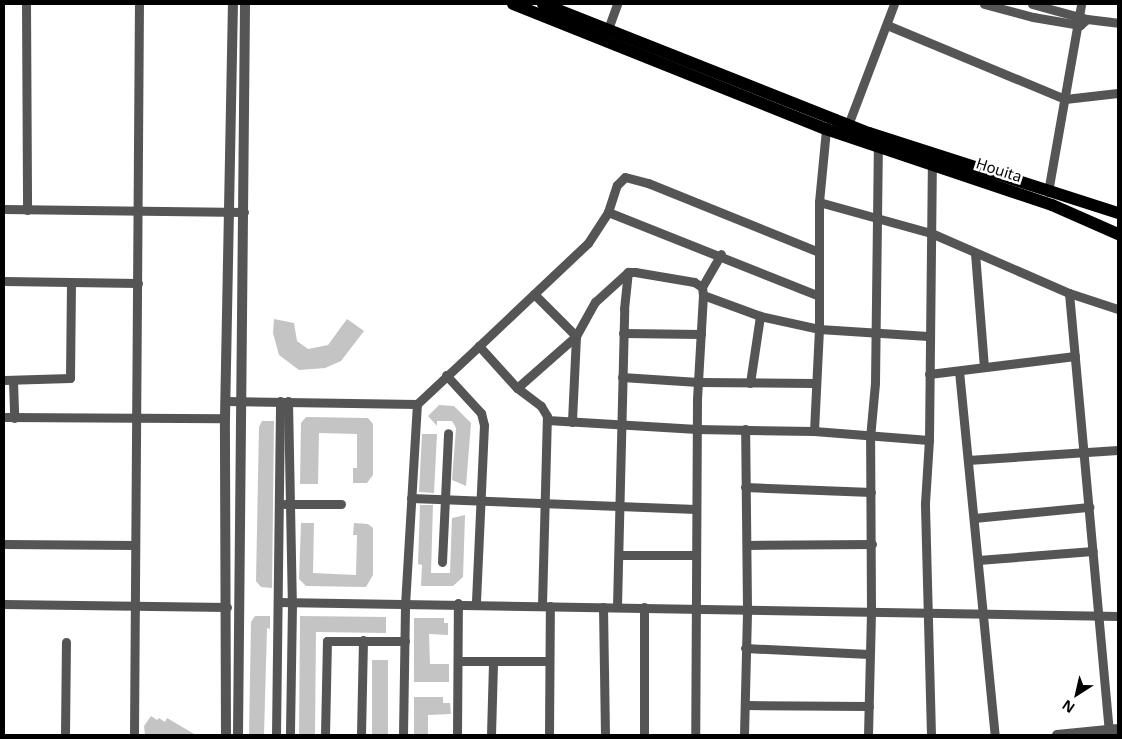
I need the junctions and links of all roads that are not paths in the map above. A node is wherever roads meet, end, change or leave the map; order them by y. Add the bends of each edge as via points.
1 (26, 4) edge
2 (139, 4) edge
3 (233, 4) edge
4 (245, 4) edge
5 (513, 4) edge
6 (543, 4) edge
7 (617, 4) edge
8 (894, 4) edge
9 (984, 4) edge
10 (1032, 4) edge
11 (1082, 4) edge
12 (1013, 8) edge
13 (1082, 20) junction
14 (1118, 23) edge
15 (887, 26) junction
16 (608, 30) junction
17 (1118, 93) edge
18 (1065, 98) junction
19 (848, 125) junction
20 (826, 128) junction
21 (872, 141) junction
22 (932, 166) junction
23 (1048, 192) junction
24 (819, 202) junction
25 (4, 209) edge
26 (27, 210) junction
27 (139, 211) junction
28 (230, 212) junction
29 (244, 212) junction
30 (608, 212) junction
31 (1118, 213) edge
32 (876, 216) junction
33 (931, 233) junction
34 (1118, 234) edge
35 (819, 252) junction
36 (975, 253) junction
37 (721, 254) junction
38 (628, 272) junction
39 (4, 281) edge
40 (71, 283) junction
41 (138, 284) junction
42 (702, 291) junction
43 (1069, 292) junction
44 (534, 294) junction
45 (819, 296) junction
46 (1118, 309) edge
47 (760, 316) junction
48 (819, 329) junction
49 (875, 332) junction
50 (624, 333) junction
51 (701, 334) junction
52 (576, 336) junction
53 (928, 336) junction
54 (479, 346) junction
55 (1075, 356) junction
56 (984, 367) junction
57 (959, 370) junction
58 (930, 374) junction
59 (446, 375) junction
60 (622, 377) junction
61 (8, 380) edge
62 (698, 382) junction
63 (750, 383) junction
64 (814, 383) junction
65 (517, 388) junction
66 (226, 401) junction
67 (240, 401) junction
68 (284, 401) junction
69 (417, 404) junction
70 (135, 416) junction
71 (4, 417) edge
72 (14, 418) junction
73 (225, 418) junction
74 (547, 420) junction
75 (572, 422) junction
76 (620, 426) junction
77 (697, 429) junction
78 (745, 430) junction
79 (814, 431) junction
80 (448, 433) dead end
81 (870, 438) junction
82 (929, 440) junction
83 (1118, 450) edge
84 (1084, 452) junction
85 (968, 460) junction
86 (745, 488) junction
87 (871, 492) junction
88 (411, 498) junction
89 (446, 500) junction
90 (480, 503) junction
91 (285, 504) junction
92 (341, 504) dead end
93 (546, 504) junction
94 (621, 507) junction
95 (1089, 507) junction
96 (696, 509) junction
97 (974, 518) junction
98 (4, 544) edge
99 (872, 544) junction
100 (135, 545) junction
101 (746, 545) junction
102 (1093, 551) junction
103 (619, 555) junction
104 (695, 555) junction
105 (978, 560) junction
106 (442, 562) dead end
107 (278, 602) junction
108 (458, 603) junction
109 (476, 603) junction
110 (4, 604) edge
111 (292, 604) junction
112 (133, 605) junction
113 (405, 605) junction
114 (546, 605) junction
115 (227, 606) junction
116 (603, 606) junction
117 (617, 606) junction
118 (644, 607) junction
119 (694, 608) junction
120 (747, 608) junction
121 (872, 610) junction
122 (926, 613) junction
123 (983, 614) junction
124 (1098, 615) junction
125 (1118, 616) edge
126 (363, 640) junction
127 (404, 641) junction
128 (66, 642) dead end
129 (746, 648) junction
130 (870, 654) junction
131 (458, 661) junction
132 (549, 662) junction
133 (492, 663) junction
134 (746, 705) junction
135 (868, 706) junction
136 (1114, 730) edge
137 (65, 735) edge
138 (134, 735) edge
139 (226, 735) edge
140 (238, 735) edge
141 (276, 735) edge
142 (290, 735) edge
143 (325, 735) edge
144 (361, 735) edge
145 (403, 735) edge
146 (457, 735) edge
147 (491, 735) edge
148 (550, 735) edge
149 (605, 735) edge
150 (644, 735) edge
151 (695, 735) edge
152 (744, 735) edge
153 (868, 735) edge
154 (931, 735) edge
155 (995, 735) edge
156 (1057, 735) edge

1 - 26 street
2 - 27 street
3 - 28 street
4 - 29 street
5 - 20 main road
6 - 16 main road
7 - 16 street
8 - 15 street
9 - 12 street
10 - 13 street
11 - 13 street
12 - 13 street
13 - 14 street
13 - 18 street
15 - 18 street
15 - 19 street
16 - 19 main road
17 - 18 street
18 - 23 street
19 - 21 main road
20 - 21 main road
20 - 24 street
21 - 22 main road, Houita
21 - 23 main road, Houita
21 - 32 street
22 - 33 street
22 - 34 main road, Houita via 1052,205
23 - 31 main road, Houita
24 - 32 street
24 - 35 street
25 - 26 street
26 - 27 street
27 - 28 street
27 - 41 street
28 - 29 street
28 - 66 street
29 - 67 street
30 - 35 street via 617,185 625,177 633,178
30 - 37 street
30 - 44 street via 588,243
32 - 33 street
32 - 49 street
33 - 36 street
33 - 53 street
35 - 45 street
36 - 43 street
36 - 56 street
37 - 42 street
37 - 45 street
38 - 42 street via 694,282
38 - 50 street
38 - 52 street via 596,302
39 - 40 street
40 - 41 street
40 - 61 street via 70,378
41 - 70 street
42 - 47 street
42 - 51 street
43 - 46 street
43 - 55 street
44 - 52 street
44 - 54 street
45 - 48 street
47 - 48 street
47 - 63 street
48 - 49 street
48 - 64 street
49 - 53 street
49 - 81 street
50 - 51 street
50 - 60 street
51 - 62 street
52 - 65 street
52 - 75 street
53 - 58 street
54 - 59 street
54 - 65 street
55 - 56 street
55 - 84 street
56 - 57 street
57 - 58 street
57 - 85 street
58 - 82 street
59 - 69 street
59 - 90 street via 481,413 484,425
60 - 62 street
60 - 76 street
61 - 72 street
62 - 63 street
62 - 77 street
63 - 64 street
64 - 79 street
65 - 74 street via 541,406
66 - 67 street
66 - 73 street
67 - 68 street
67 - 140 street
68 - 69 street
68 - 91 street
69 - 88 street
70 - 72 street
70 - 73 street
70 - 100 street
71 - 72 street
73 - 115 street
74 - 75 street
74 - 93 street
75 - 76 street
76 - 77 street
76 - 94 street
77 - 78 street
77 - 96 street
78 - 79 street
78 - 86 street
79 - 81 street
80 - 89 street
81 - 82 street
81 - 87 street
82 - 122 street via 925,503
83 - 84 street
84 - 85 street
84 - 95 street
85 - 97 street
86 - 87 street
86 - 101 street
87 - 99 street
88 - 89 street
88 - 113 street
89 - 90 street
89 - 106 street
90 - 93 street
90 - 109 street
91 - 92 street
91 - 107 street
91 - 111 street
93 - 94 street
93 - 114 street
94 - 96 street
94 - 103 street
95 - 97 street
95 - 102 street
96 - 104 street
97 - 105 street
98 - 100 street
99 - 101 street
99 - 121 street
100 - 112 street
101 - 120 street
102 - 105 street
102 - 124 street
103 - 104 street
103 - 117 street
104 - 119 street
105 - 123 street
107 - 111 street
107 - 141 street
108 - 109 street
108 - 113 street
108 - 131 street
109 - 114 street
110 - 112 street
111 - 113 street
111 - 142 street
112 - 115 street
112 - 138 street
113 - 127 street
114 - 116 street
114 - 132 street
115 - 139 street
116 - 117 street
116 - 149 street
117 - 118 street
118 - 119 street
118 - 150 street
119 - 120 street
119 - 151 street
120 - 121 street
120 - 129 street
121 - 122 street
121 - 130 street
122 - 123 street
122 - 154 street
123 - 124 street
123 - 155 street
124 - 125 street
124 - 136 street
126 - 127 street
126 - 143 street via 327,640
126 - 144 street
127 - 145 street
128 - 137 street
129 - 130 street
129 - 134 street
130 - 135 street
131 - 133 street
131 - 146 street
132 - 133 street
132 - 148 street
133 - 147 street
134 - 135 street
134 - 152 street
135 - 153 street
136 - 156 street

